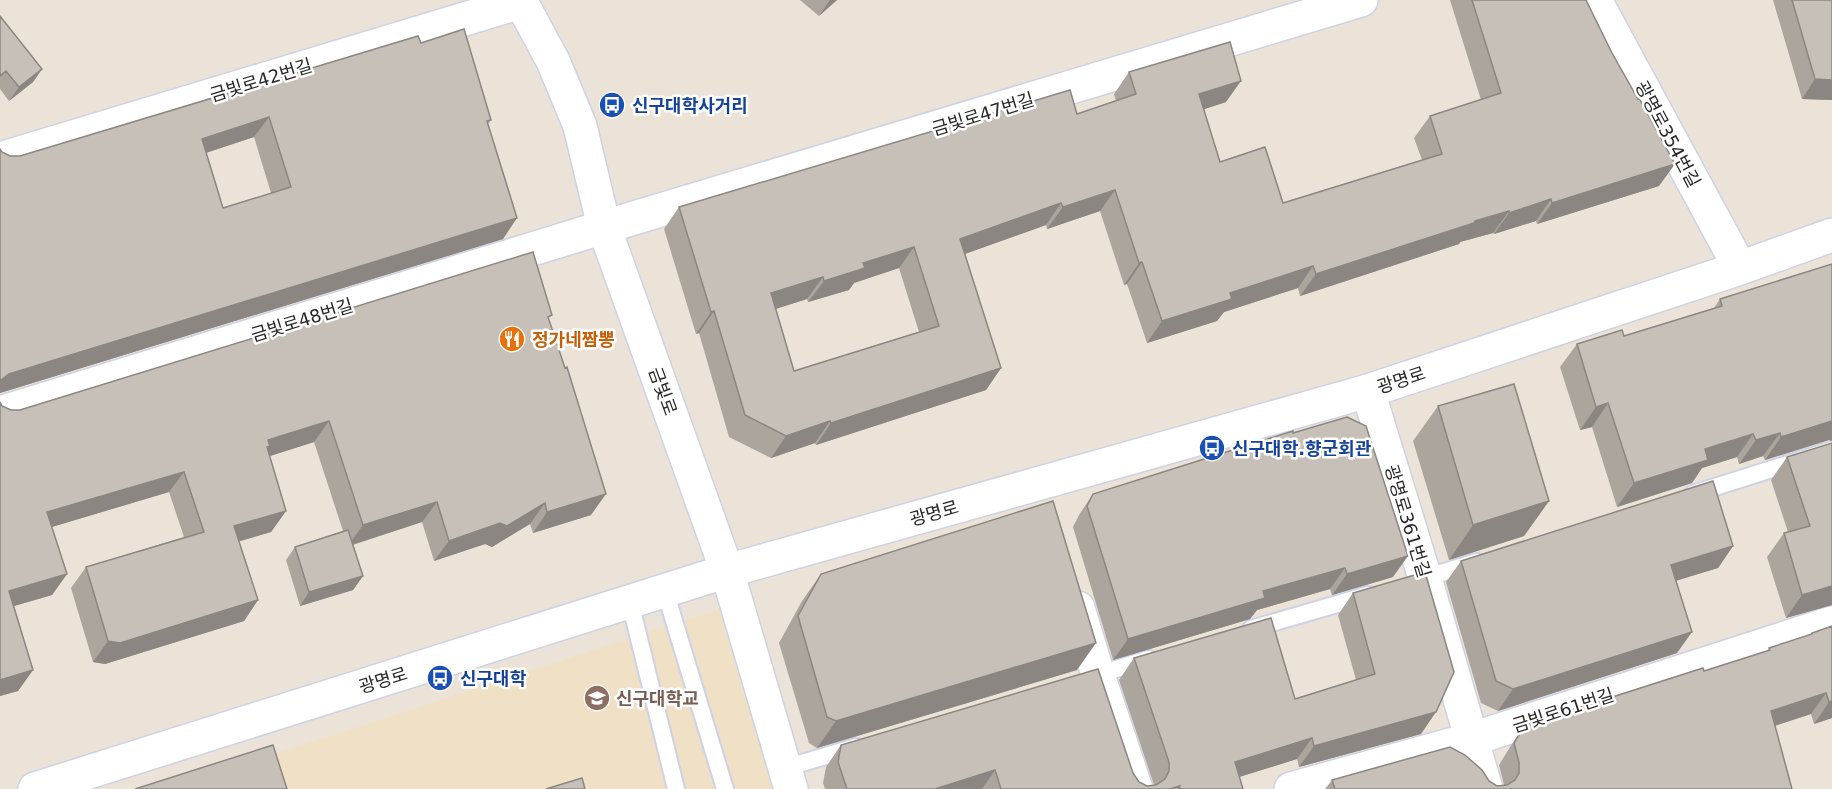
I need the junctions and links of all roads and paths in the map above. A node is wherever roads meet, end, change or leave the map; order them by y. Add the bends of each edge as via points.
1 (1361, 0) edge
2 (1595, 0) edge
3 (520, 1) edge
4 (0, 159) edge
5 (604, 227) junction
6 (1832, 235) edge
7 (1740, 268) junction
8 (1368, 391) junction
9 (0, 413) edge
10 (1832, 450) edge
11 (1040, 483) junction
12 (1674, 500) edge
13 (1050, 516) edge
14 (1493, 557) edge
15 (727, 571) junction
16 (1414, 582) junction
17 (1071, 584) edge
18 (665, 591) junction
19 (1380, 592) edge
20 (630, 602) junction
21 (1832, 623) edge
22 (1233, 635) edge
23 (1166, 655) edge
24 (1087, 678) junction
25 (1472, 739) junction
26 (874, 741) edge
27 (788, 778) edge
28 (35, 789) edge
29 (676, 789) edge
30 (725, 789) edge
31 (1137, 789) edge
32 (1292, 789) edge
33 (1486, 789) edge

1 - 5 street, 금빛로47번길
2 - 7 street, 광명로354번길
3 - 4 street, 금빛로42번길
3 - 5 street, 금빛로 via 553,62 580,126
5 - 9 street, 금빛로48번길
5 - 15 street, 금빛로
6 - 7 street, 광명로
7 - 8 street, 광명로
8 - 11 street, 광명로
8 - 16 street, 광명로361번길
10 - 12 lane
11 - 13 street
11 - 15 street, 광명로
14 - 16 lane
15 - 18 street, 광명로
15 - 27 street, 금빛로
16 - 25 street, 광명로361번길
17 - 24 street
18 - 20 street, 광명로
18 - 30 lane
19 - 22 lane
20 - 28 street, 광명로
20 - 29 lane
21 - 25 street, 금빛로61번길
23 - 24 lane
24 - 31 street
25 - 32 street, 금빛로61번길
25 - 33 street, 광명로361번길
26 - 27 lane

